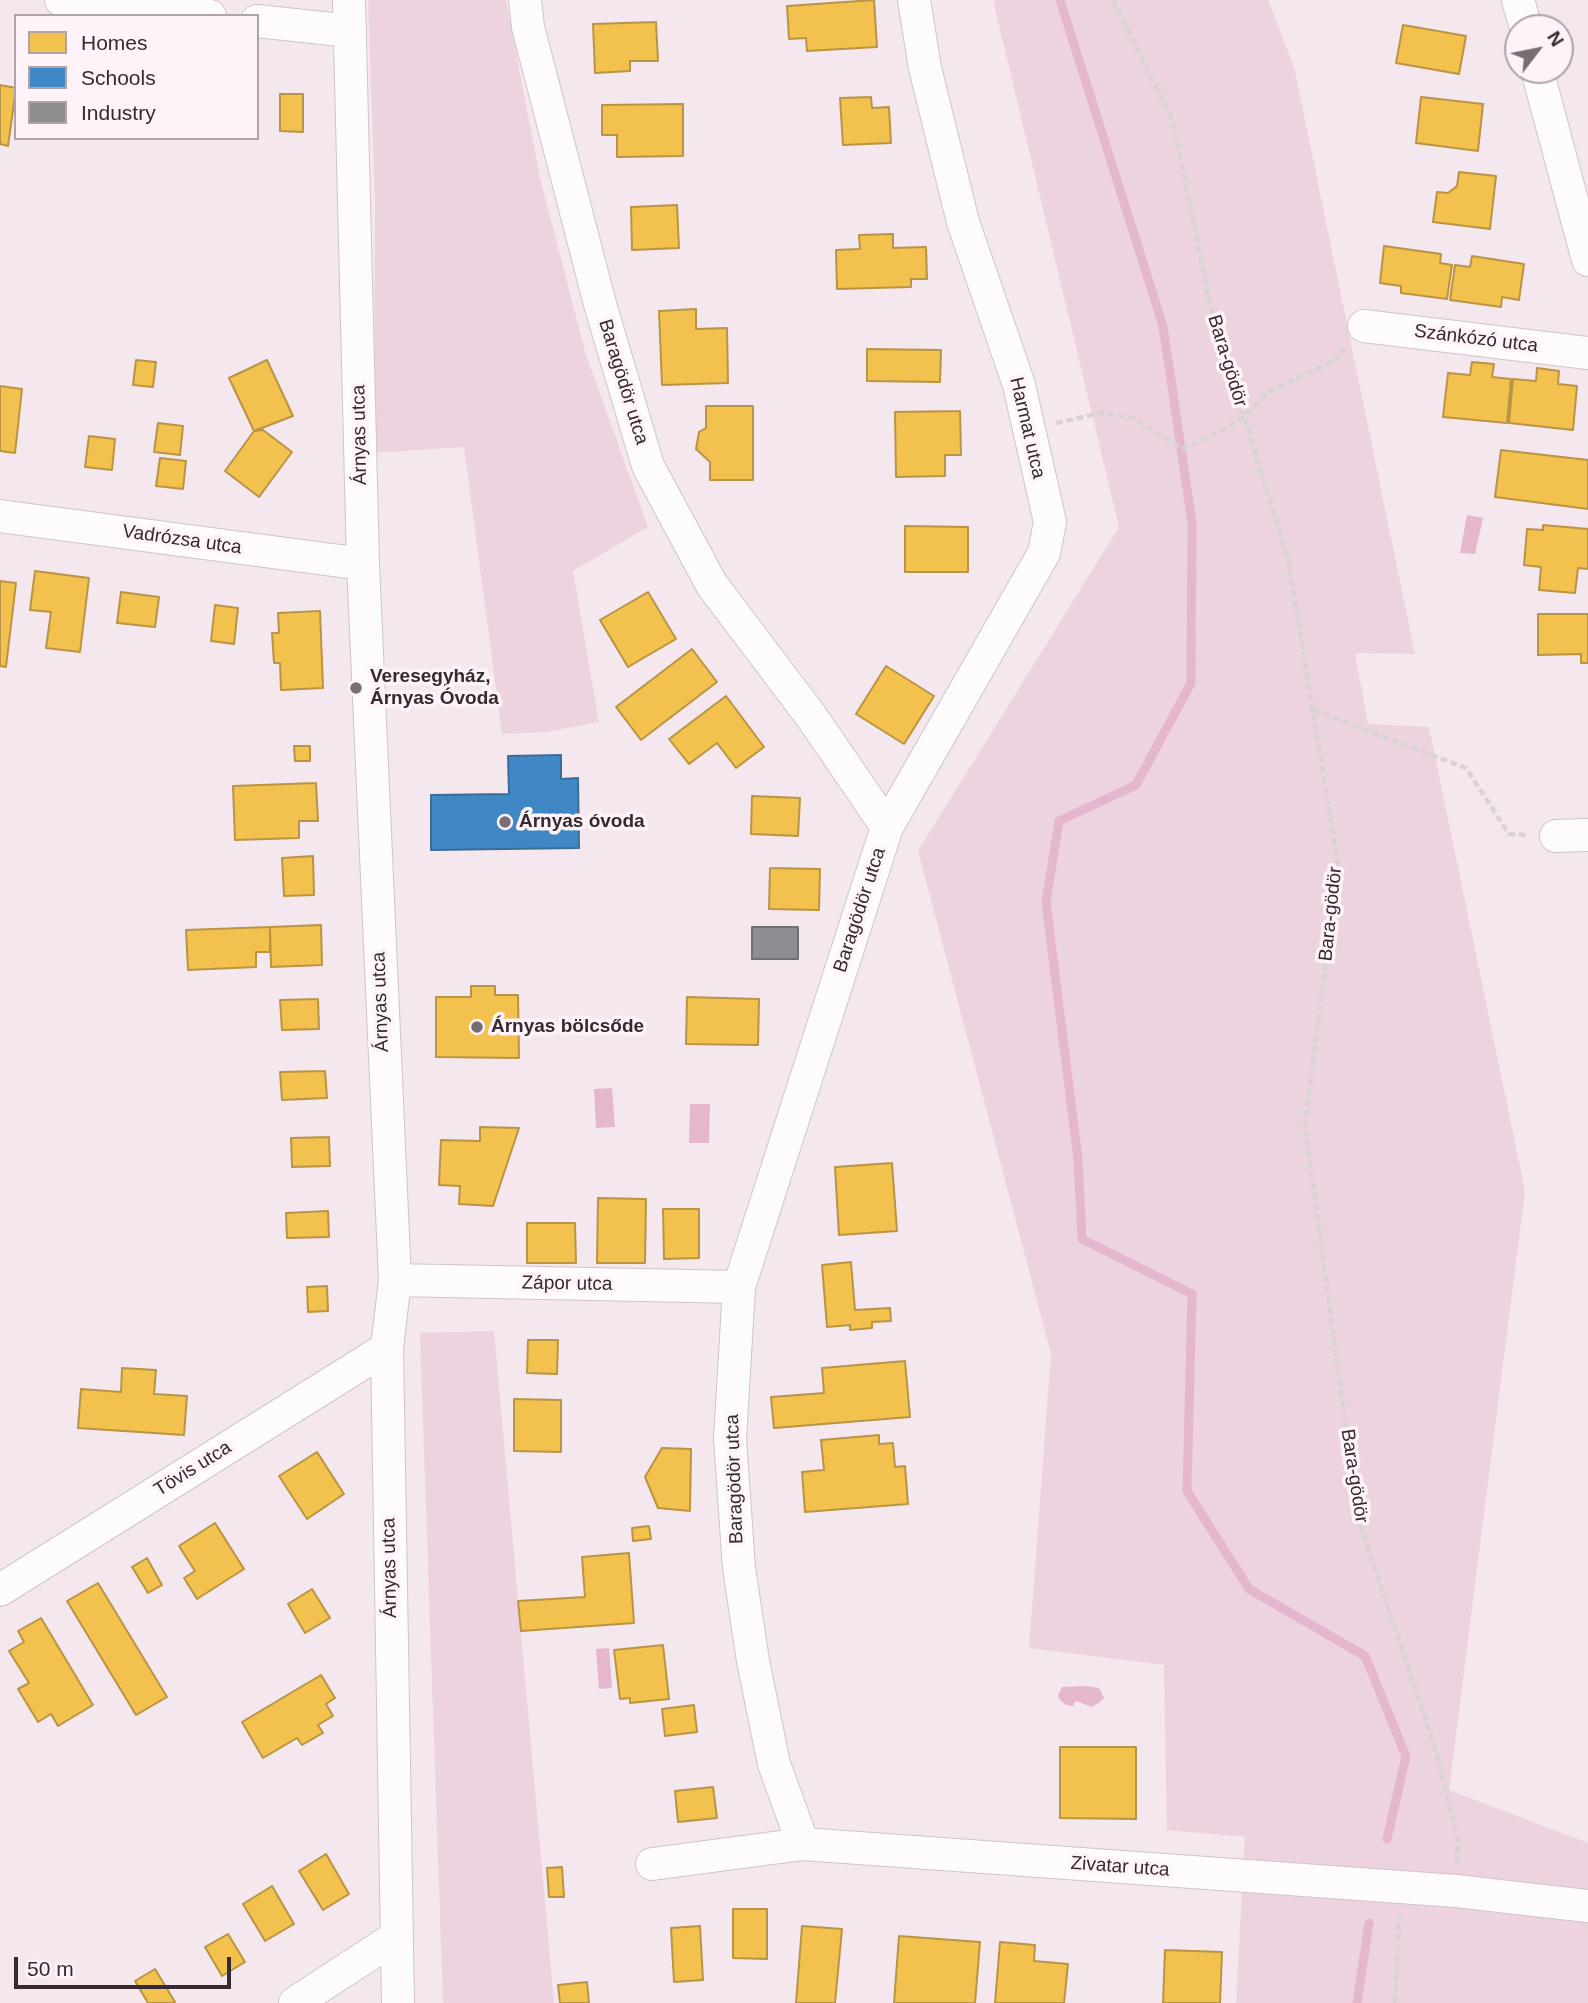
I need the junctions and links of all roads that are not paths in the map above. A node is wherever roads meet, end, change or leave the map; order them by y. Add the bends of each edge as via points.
1 (61, 0) edge
2 (525, 0) edge
3 (914, 0) edge
4 (191, 14) edge
5 (349, 15) edge
6 (259, 21) edge
7 (1541, 84) edge
8 (1588, 260) edge
9 (1363, 326) road end
10 (1588, 353) edge
11 (0, 516) edge
12 (363, 564) junction
13 (887, 827) junction
14 (1588, 835) edge
15 (1556, 836) road end
16 (395, 1280) junction
17 (740, 1287) junction
18 (387, 1348) junction
19 (0, 1590) edge
20 (803, 1844) junction
21 (652, 1864) dead end
22 (1588, 1906) edge
23 (396, 1937) junction
24 (295, 2003) edge
25 (398, 2003) edge

1 - 4 street
2 - 13 street, Baragödör utca via 528,27 600,304 648,466 712,585
3 - 13 street, Harmat utca via 925,68 963,222 1019,385 1050,522 1044,552
5 - 6 street
5 - 12 street, Árnyas utca
7 - 8 street
9 - 10 street, Szánkózó utca
11 - 12 street, Vadrózsa utca
12 - 16 street, Árnyas utca
13 - 17 street, Baragödör utca
14 - 15 street
16 - 17 street, Zápor utca
16 - 18 street, Árnyas utca
17 - 20 street, Baragödör utca via 730,1439 739,1568 752,1661 774,1764
18 - 19 street, Tövis utca
18 - 23 street, Árnyas utca
20 - 21 street, Zivatar utca
20 - 22 street, Zivatar utca
23 - 24 street
23 - 25 street, Árnyas utca

